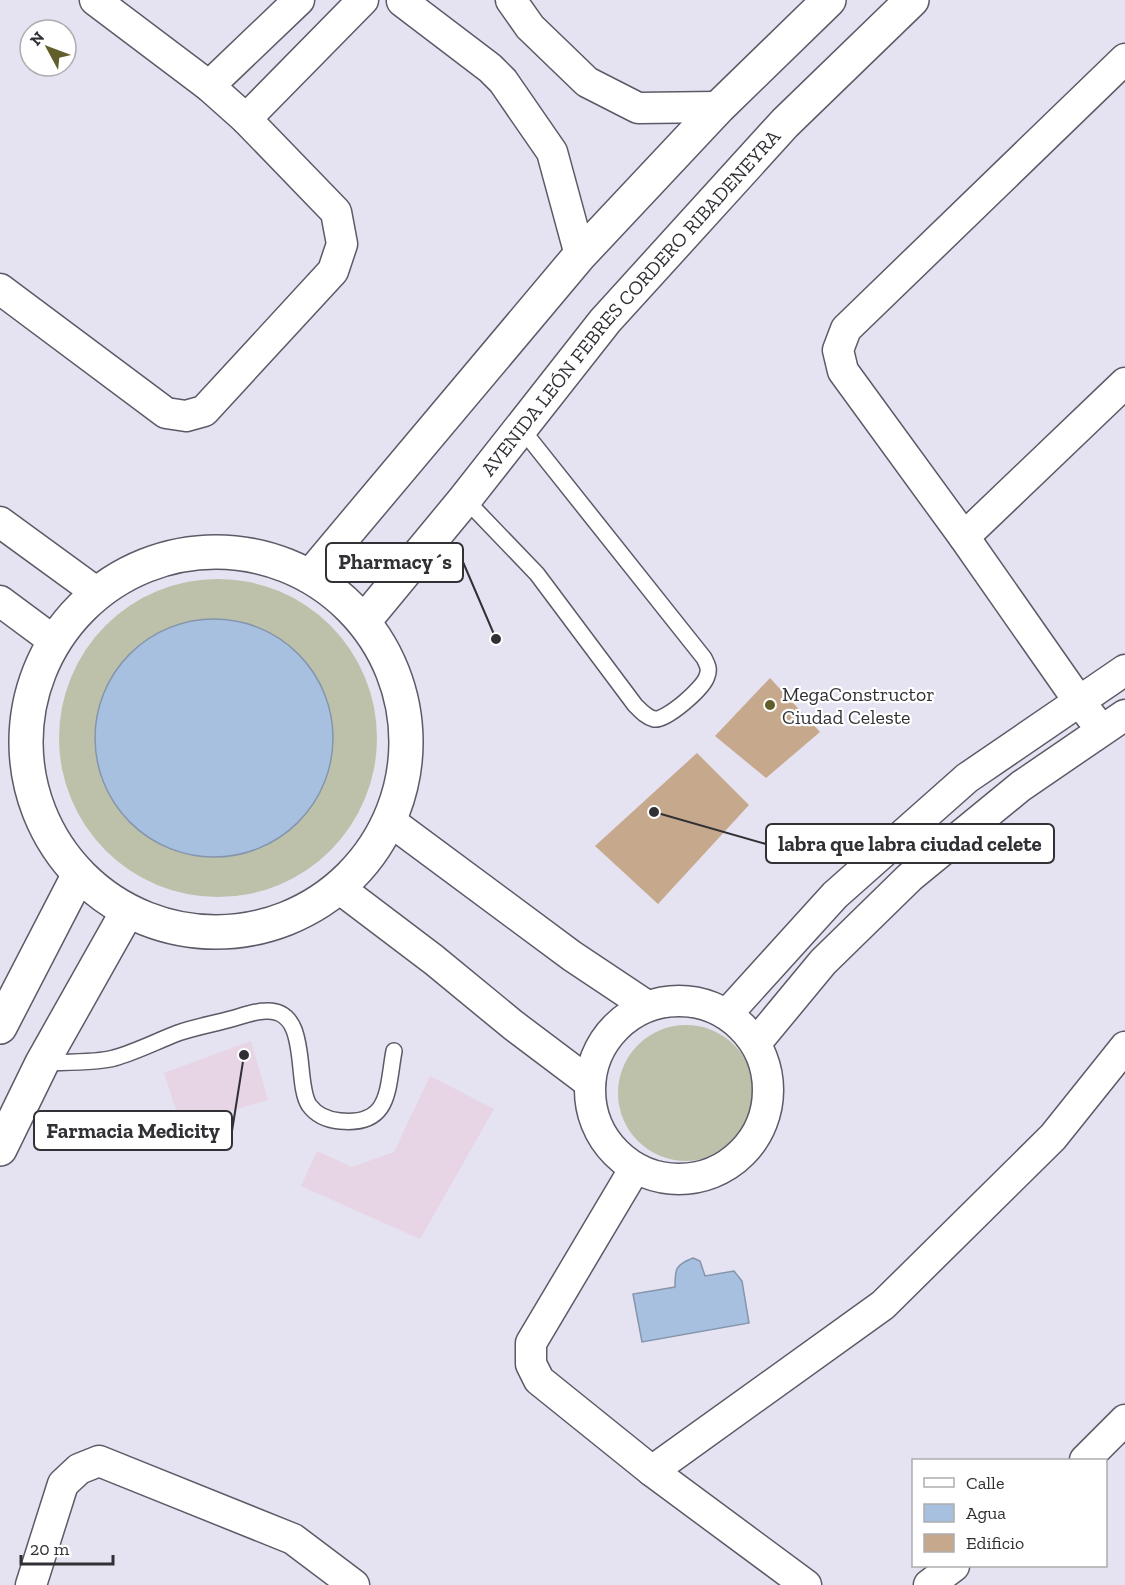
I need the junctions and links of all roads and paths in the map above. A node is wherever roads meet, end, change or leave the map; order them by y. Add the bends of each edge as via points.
1 (95, 0) edge
2 (299, 0) edge
3 (363, 0) edge
4 (395, 0) edge
5 (511, 0) edge
6 (829, 0) edge
7 (912, 0) edge
8 (1125, 59) edge
9 (209, 86) junction
10 (720, 107) junction
11 (246, 119) junction
12 (580, 255) junction
13 (0, 290) edge
14 (1125, 383) edge
15 (521, 428) junction
16 (465, 499) junction
17 (0, 522) edge
18 (963, 537) junction
19 (312, 574) junction
20 (96, 592) junction
21 (0, 601) edge
22 (366, 620) junction
23 (54, 641) junction
24 (1125, 670) edge
25 (1078, 700) junction
26 (1113, 722) edge
27 (390, 821) junction
28 (78, 876) junction
29 (339, 888) junction
30 (127, 912) junction
31 (647, 1006) junction
32 (728, 1013) junction
33 (0, 1027) edge
34 (756, 1043) junction
35 (1125, 1047) edge
36 (394, 1051) dead end
37 (42, 1063) junction
38 (590, 1083) junction
39 (0, 1149) edge
40 (635, 1168) junction
41 (1125, 1420) edge
42 (1086, 1459) edge
43 (652, 1470) junction
44 (953, 1567) edge
45 (342, 1581) edge
46 (31, 1585) edge
47 (806, 1585) edge
48 (929, 1585) edge

1 - 9 street
2 - 9 street
3 - 11 street
4 - 12 street via 490,68 509,90 552,152
5 - 10 street via 530,27 587,82 638,108
6 - 10 street
7 - 15 street, AVENIDA LEÓN FEBRES CORDERO RIBADENEYRA via 777,132 605,321
8 - 18 street via 846,330 838,350 843,371
9 - 11 street
10 - 12 street
11 - 13 street via 336,212 342,244 333,271 204,411 186,416 166,413
12 - 19 street
14 - 18 street
15 - 16 street, AVENIDA LEÓN FEBRES CORDERO RIBADENEYRA
15 - 16 lane via 704,658 707,676 700,689 663,718 645,715 537,574
16 - 22 street, AVENIDA LEÓN FEBRES CORDERO RIBADENEYRA
17 - 20 street
18 - 25 street
19 - 20 street via 239,551 164,558
19 - 22 street
20 - 23 street
21 - 23 street
22 - 27 street via 399,682 408,753
23 - 28 street via 29,699 25,763 42,824
24 - 25 street
25 - 26 street
25 - 32 street via 967,778 835,895
26 - 34 street via 1021,786 910,877 823,962
27 - 29 street
27 - 31 street via 572,956
28 - 30 street
28 - 33 street
29 - 30 street via 273,925 199,933
29 - 38 street
30 - 37 street
31 - 32 street via 688,1000
31 - 38 street via 619,1023 612,1032 599,1051
32 - 34 street
34 - 40 street via 768,1074 767,1107 755,1139 731,1163 700,1177 667,1179
35 - 43 street via 1053,1137 883,1305
36 - 37 lane via 380,1111 369,1120 346,1122 329,1120 310,1106 304,1095 294,1030 289,1020 276,1012 266,1011 180,1032 112,1059
37 - 39 street
38 - 40 street via 594,1117 604,1137
40 - 43 street via 531,1343 531,1364 539,1380
41 - 42 street
43 - 47 street
44 - 48 street
45 - 46 street via 293,1539 99,1461 79,1469 63,1484

